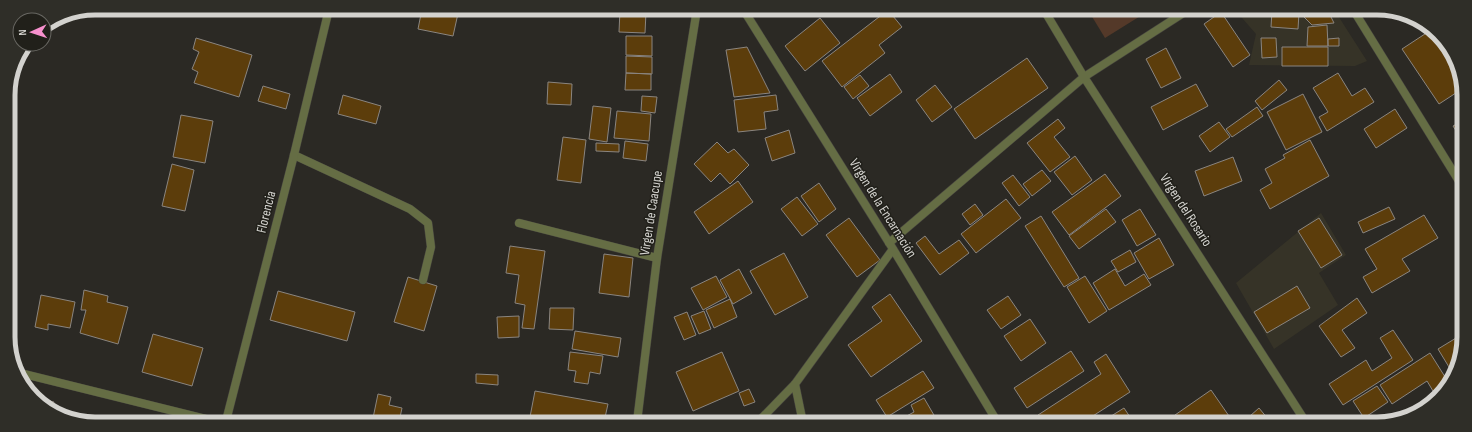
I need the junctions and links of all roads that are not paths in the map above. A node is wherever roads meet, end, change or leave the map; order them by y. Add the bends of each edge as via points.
1 (327, 15) edge
2 (696, 15) edge
3 (746, 15) edge
4 (1047, 15) edge
5 (1180, 15) edge
6 (1356, 15) edge
7 (1084, 77) junction
8 (294, 155) junction
9 (1457, 178) edge
10 (519, 224) dead end
11 (891, 246) junction
12 (656, 258) junction
13 (423, 280) dead end
14 (25, 374) edge
15 (795, 384) junction
16 (198, 417) edge
17 (227, 417) edge
18 (638, 417) edge
19 (762, 417) edge
20 (802, 417) edge
21 (994, 417) edge
22 (1303, 417) edge

1 - 8 street, Florencia
2 - 12 street, Virgen de Caacupe
3 - 11 street, Virgen de la Encarnación
4 - 7 street, Virgen del Rosario
5 - 7 street
6 - 9 street
7 - 11 street
7 - 22 street, Virgen del Rosario
8 - 13 street via 410,209 428,223 431,247
8 - 17 street, Florencia
10 - 12 street
11 - 15 street
11 - 21 street, Virgen de la Encarnación
12 - 18 street, Virgen de Caacupe
14 - 16 street
15 - 19 street
15 - 20 street

